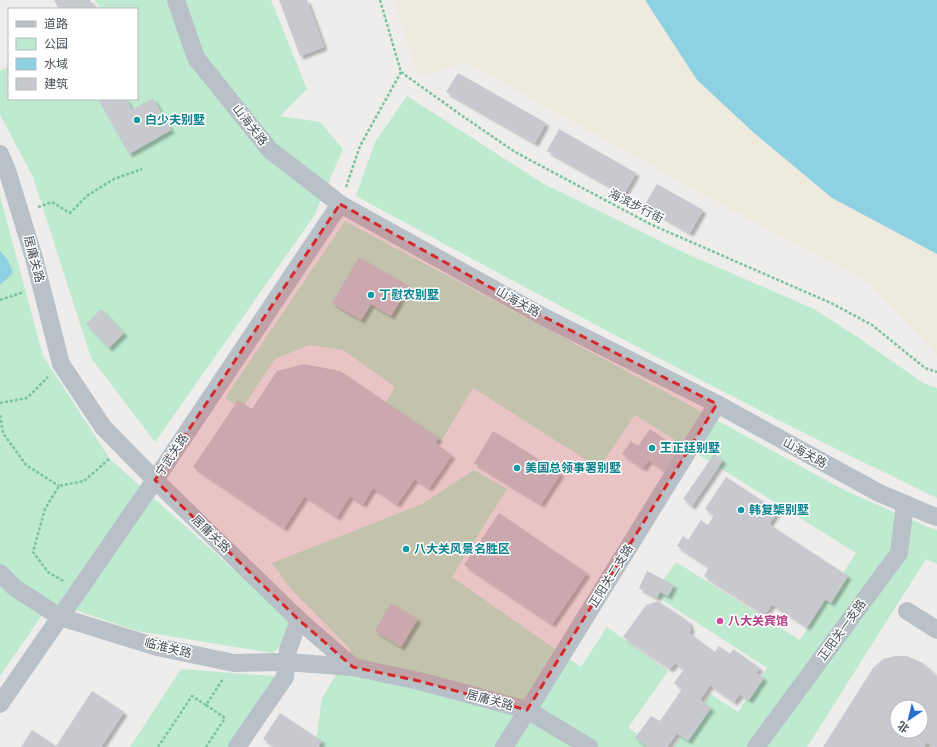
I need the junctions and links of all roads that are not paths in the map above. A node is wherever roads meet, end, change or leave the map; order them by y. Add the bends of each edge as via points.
1 (176, 0) edge
2 (0, 154) edge
3 (340, 204) junction
4 (717, 404) junction
5 (155, 480) junction
6 (905, 504) junction
7 (937, 517) edge
8 (0, 573) edge
9 (907, 611) dead end
10 (60, 617) junction
11 (299, 620) junction
12 (937, 630) edge
13 (286, 662) junction
14 (352, 667) junction
15 (0, 704) edge
16 (527, 710) junction
17 (237, 747) edge
18 (504, 747) edge
19 (589, 747) edge
20 (756, 747) edge

1 - 3 street, 山海关路 via 196,58 270,150
2 - 5 street, 居庸关路 via 20,213 61,364 103,427
3 - 4 street, 山海关路 via 544,317
3 - 5 street, 宁武关路
4 - 6 street, 山海关路 via 879,493
4 - 16 street, 正阳关二支路
5 - 10 street, 宁武关路
5 - 11 street, 居庸关路
6 - 7 street, 山海关路
6 - 20 street, 正阳关一支路 via 898,553
8 - 10 street, 临淮关路 via 15,588
9 - 12 street
10 - 13 street, 临淮关路 via 157,646 234,663
10 - 15 street, 宁武关路
11 - 13 street
11 - 14 street, 居庸关路
13 - 14 street, 临淮关路
13 - 17 street via 285,677
14 - 16 street, 居庸关路 via 419,681
16 - 18 street, 正阳关二支路
16 - 19 street, 居庸关路

